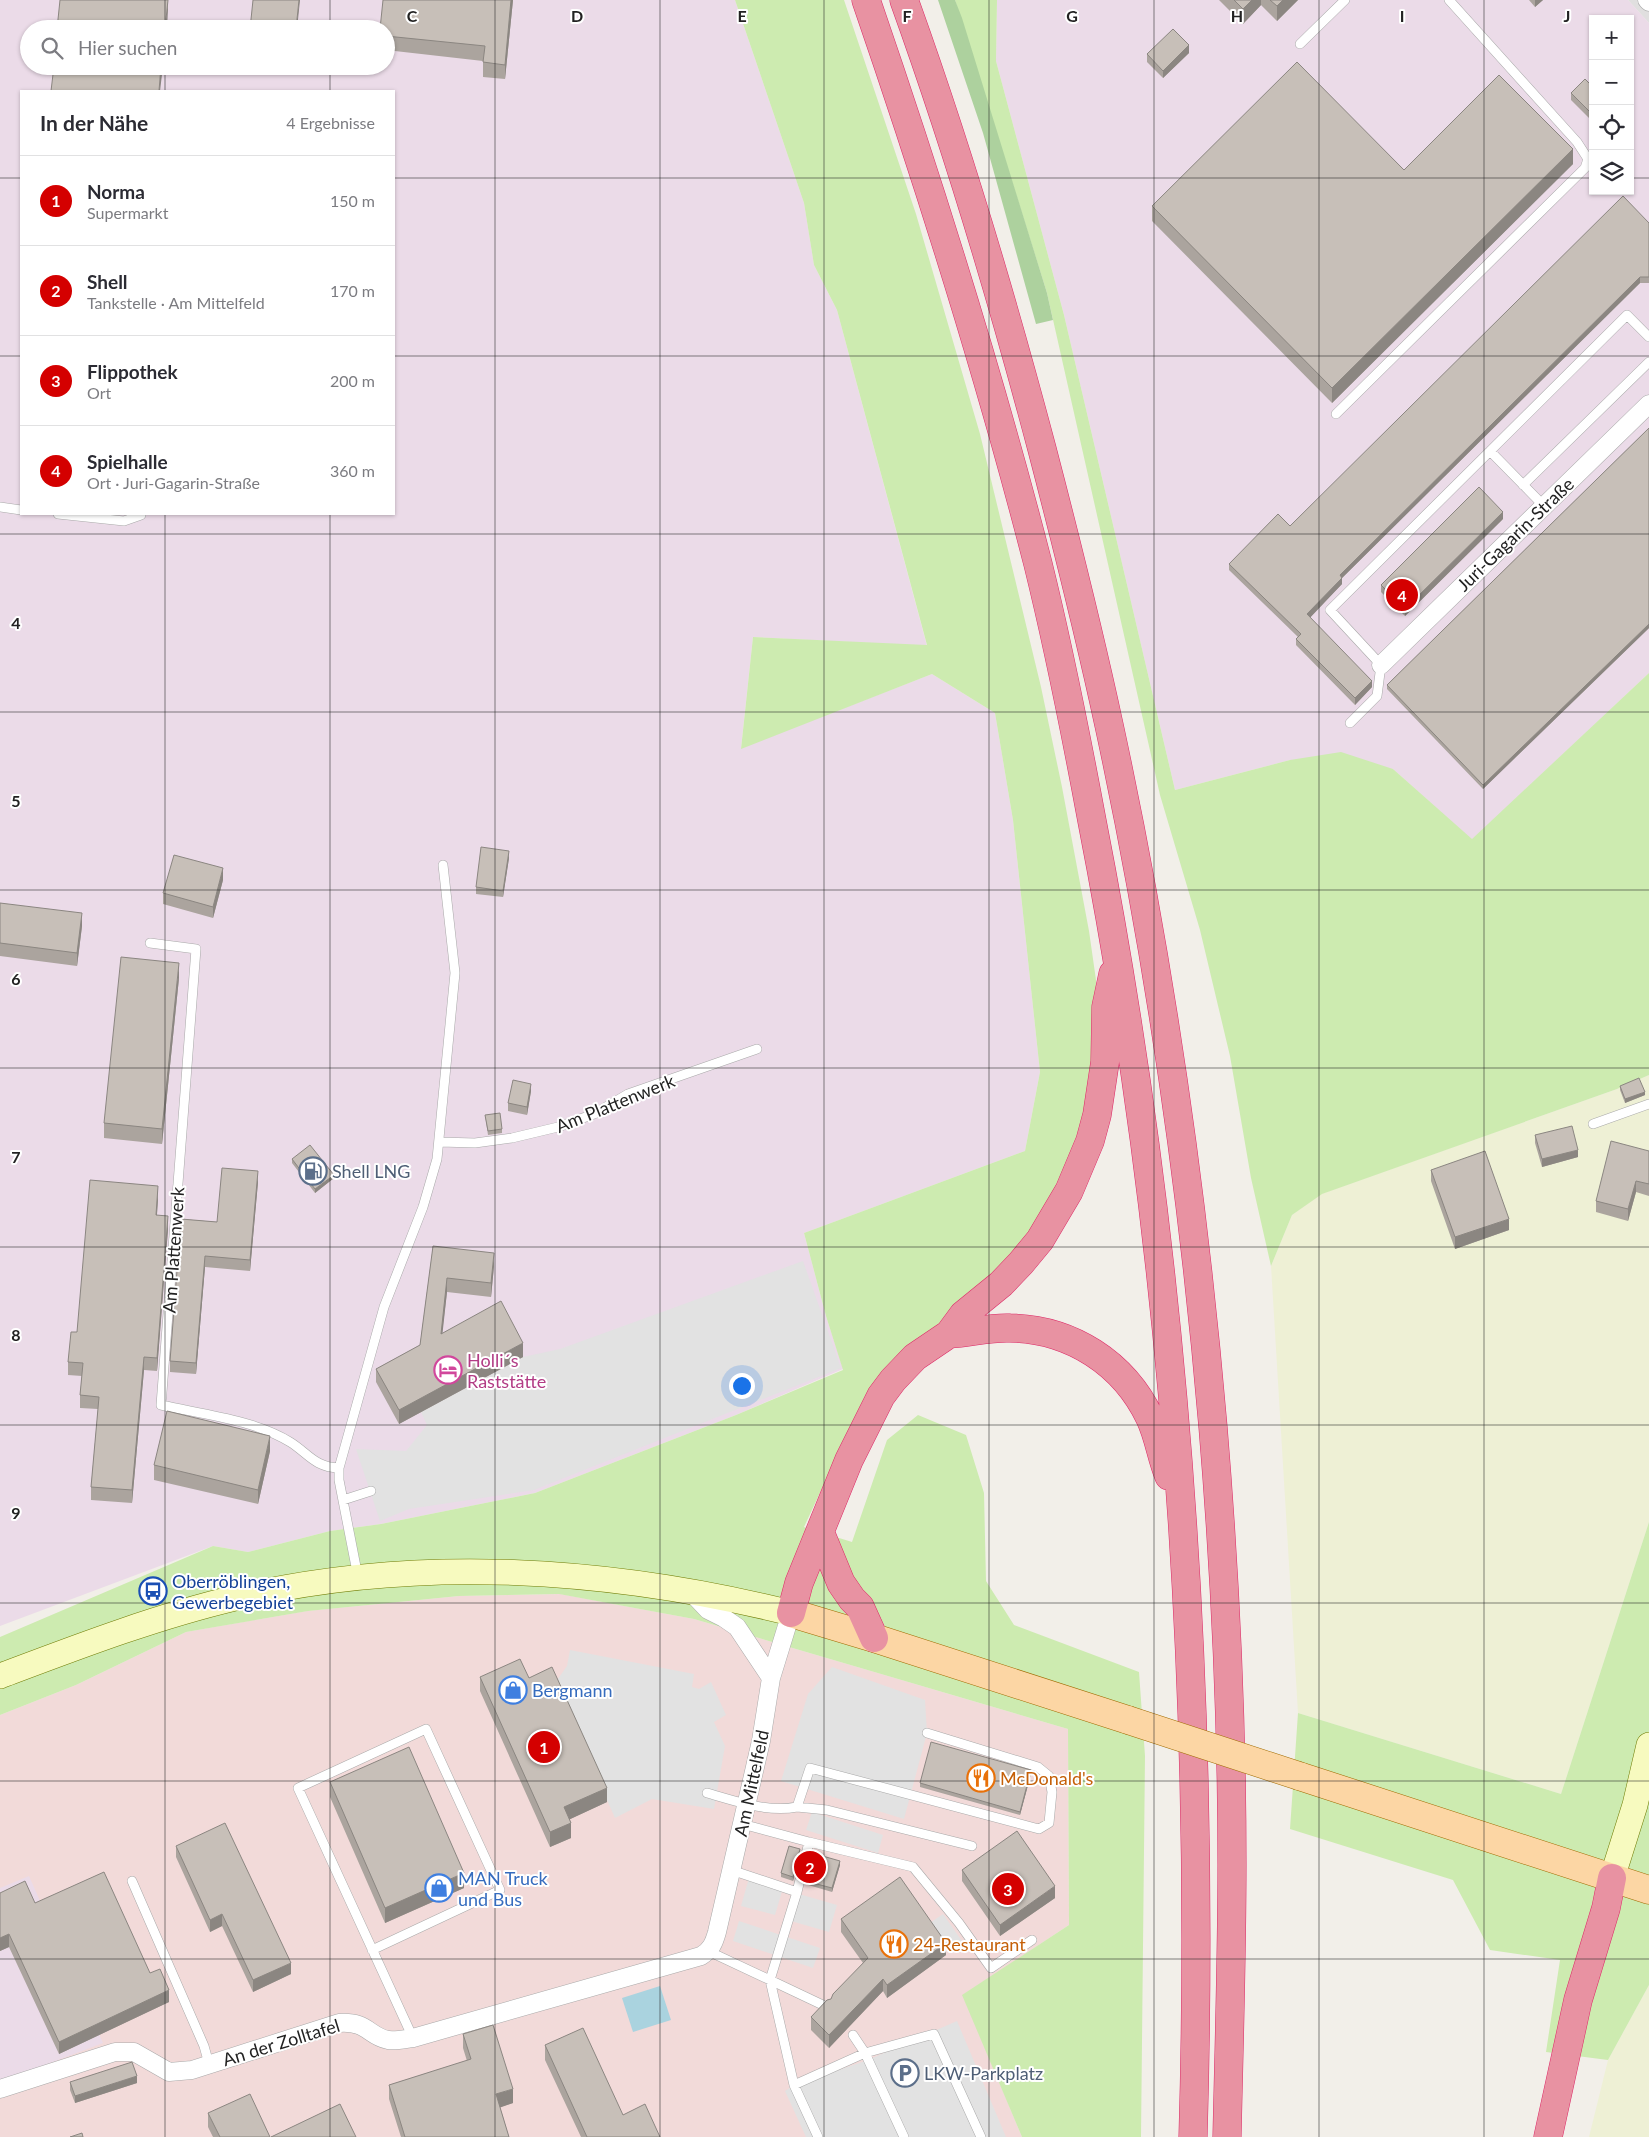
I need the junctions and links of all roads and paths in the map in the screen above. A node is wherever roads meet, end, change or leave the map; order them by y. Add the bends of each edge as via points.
1 (866, 0) edge
2 (904, 0) edge
3 (1345, 0) edge
4 (1449, 0) edge
5 (1300, 44) dead end
6 (1649, 337) edge
7 (1649, 362) edge
8 (1649, 404) edge
9 (1336, 414) dead end
10 (1490, 451) junction
11 (1523, 485) junction
12 (1544, 506) junction
13 (0, 507) edge
14 (20, 510) edge
15 (67, 515) edge
16 (141, 516) dead end
17 (1382, 665) junction
18 (1350, 723) dead end
19 (442, 865) dead end
20 (150, 942) dead end
21 (1117, 955) junction
22 (757, 1049) dead end
23 (1649, 1104) edge
24 (1594, 1124) dead end
25 (440, 1142) junction
26 (950, 1334) junction
27 (339, 1468) junction
28 (371, 1491) dead end
29 (344, 1500) junction
30 (1183, 1506) junction
31 (820, 1532) junction
32 (358, 1577) junction
33 (691, 1592) junction
34 (791, 1613) junction
35 (874, 1638) junction
36 (0, 1676) edge
37 (772, 1678) junction
38 (928, 1733) dead end
39 (1649, 1744) edge
40 (707, 1794) dead end
41 (747, 1804) junction
42 (797, 1807) junction
43 (742, 1824) junction
44 (809, 1842) junction
45 (972, 1846) dead end
46 (731, 1870) junction
47 (1612, 1878) junction
48 (132, 1881) dead end
49 (1649, 1890) edge
50 (797, 1892) junction
51 (1032, 1940) dead end
52 (372, 1950) junction
53 (708, 1951) junction
54 (770, 1980) junction
55 (827, 2007) edge
56 (853, 2035) dead end
57 (413, 2038) junction
58 (865, 2053) junction
59 (210, 2064) junction
60 (794, 2085) junction
61 (0, 2089) edge
62 (818, 2137) edge
63 (904, 2137) edge
64 (981, 2137) edge
65 (1192, 2137) edge
66 (1228, 2137) edge
67 (1548, 2137) edge

1 - 21 highway via 932,192 986,369 1036,559 1075,732
2 - 66 highway via 992,269 1068,547 1138,868 1170,1067 1201,1311 1224,1594 1232,1860
3 - 5 lane
4 - 9 lane via 1577,142 1588,159 1585,168
6 - 10 lane via 1627,315
7 - 11 lane
8 - 12 street, Juri-Gagarin-Straße
10 - 11 lane
10 - 17 lane via 1330,610
11 - 12 lane
12 - 17 street, Juri-Gagarin-Straße
13 - 14 lane
15 - 16 lane via 124,521
17 - 18 lane via 1377,696
19 - 25 lane via 455,973
20 - 27 lane, Am Plattenwerk via 196,949 161,1405 263,1428 290,1442 312,1460
21 - 26 highway via 1106,1007 1102,1089 1081,1167 1040,1240 1001,1284 963,1314
21 - 30 highway via 1165,1304
22 - 25 lane, Am Plattenwerk via 628,1094 594,1114 558,1127 476,1143
23 - 24 lane
25 - 27 lane via 432,1180 384,1307
26 - 30 highway via 1029,1329 1068,1339 1103,1359 1118,1372 1142,1403
26 - 31 highway via 915,1357 881,1396 857,1442
27 - 29 lane
28 - 29 lane
29 - 32 lane
30 - 65 highway via 1196,1840
31 - 34 highway via 799,1583
31 - 35 highway via 841,1583 860,1607
32 - 33 main road via 438,1571 512,1572 580,1577
32 - 36 main road via 295,1586 208,1605 159,1619
33 - 34 main road
33 - 37 street via 708,1610 736,1627
34 - 35 main road
34 - 37 street, Am Mittelfeld
35 - 47 main road, bridge
37 - 41 street, Am Mittelfeld
38 - 42 lane via 1038,1767 1049,1776 1052,1792 1049,1823 1039,1829 810,1768
39 - 47 main road via 1635,1806
40 - 41 lane
41 - 42 lane via 784,1810
41 - 43 street, Am Mittelfeld
42 - 45 lane via 827,1810
43 - 44 lane
43 - 46 street, Am Mittelfeld
44 - 50 lane
44 - 51 lane via 913,1867 991,1968
46 - 50 lane
46 - 53 street, Am Mittelfeld via 717,1932
47 - 49 main road
47 - 67 highway via 1578,2000
48 - 59 lane
50 - 54 lane
52 - 52 lane via 500,1890 426,1729 298,1788
52 - 57 lane
53 - 54 lane
53 - 57 street, An der Zolltafel via 596,1987
54 - 55 lane
54 - 60 lane
56 - 58 lane
57 - 59 street, An der Zolltafel via 387,2040 363,2025 339,2023
58 - 60 lane
58 - 63 lane
58 - 64 lane via 934,2034
59 - 61 street, An der Zolltafel via 170,2072 134,2052 115,2052
60 - 62 lane

